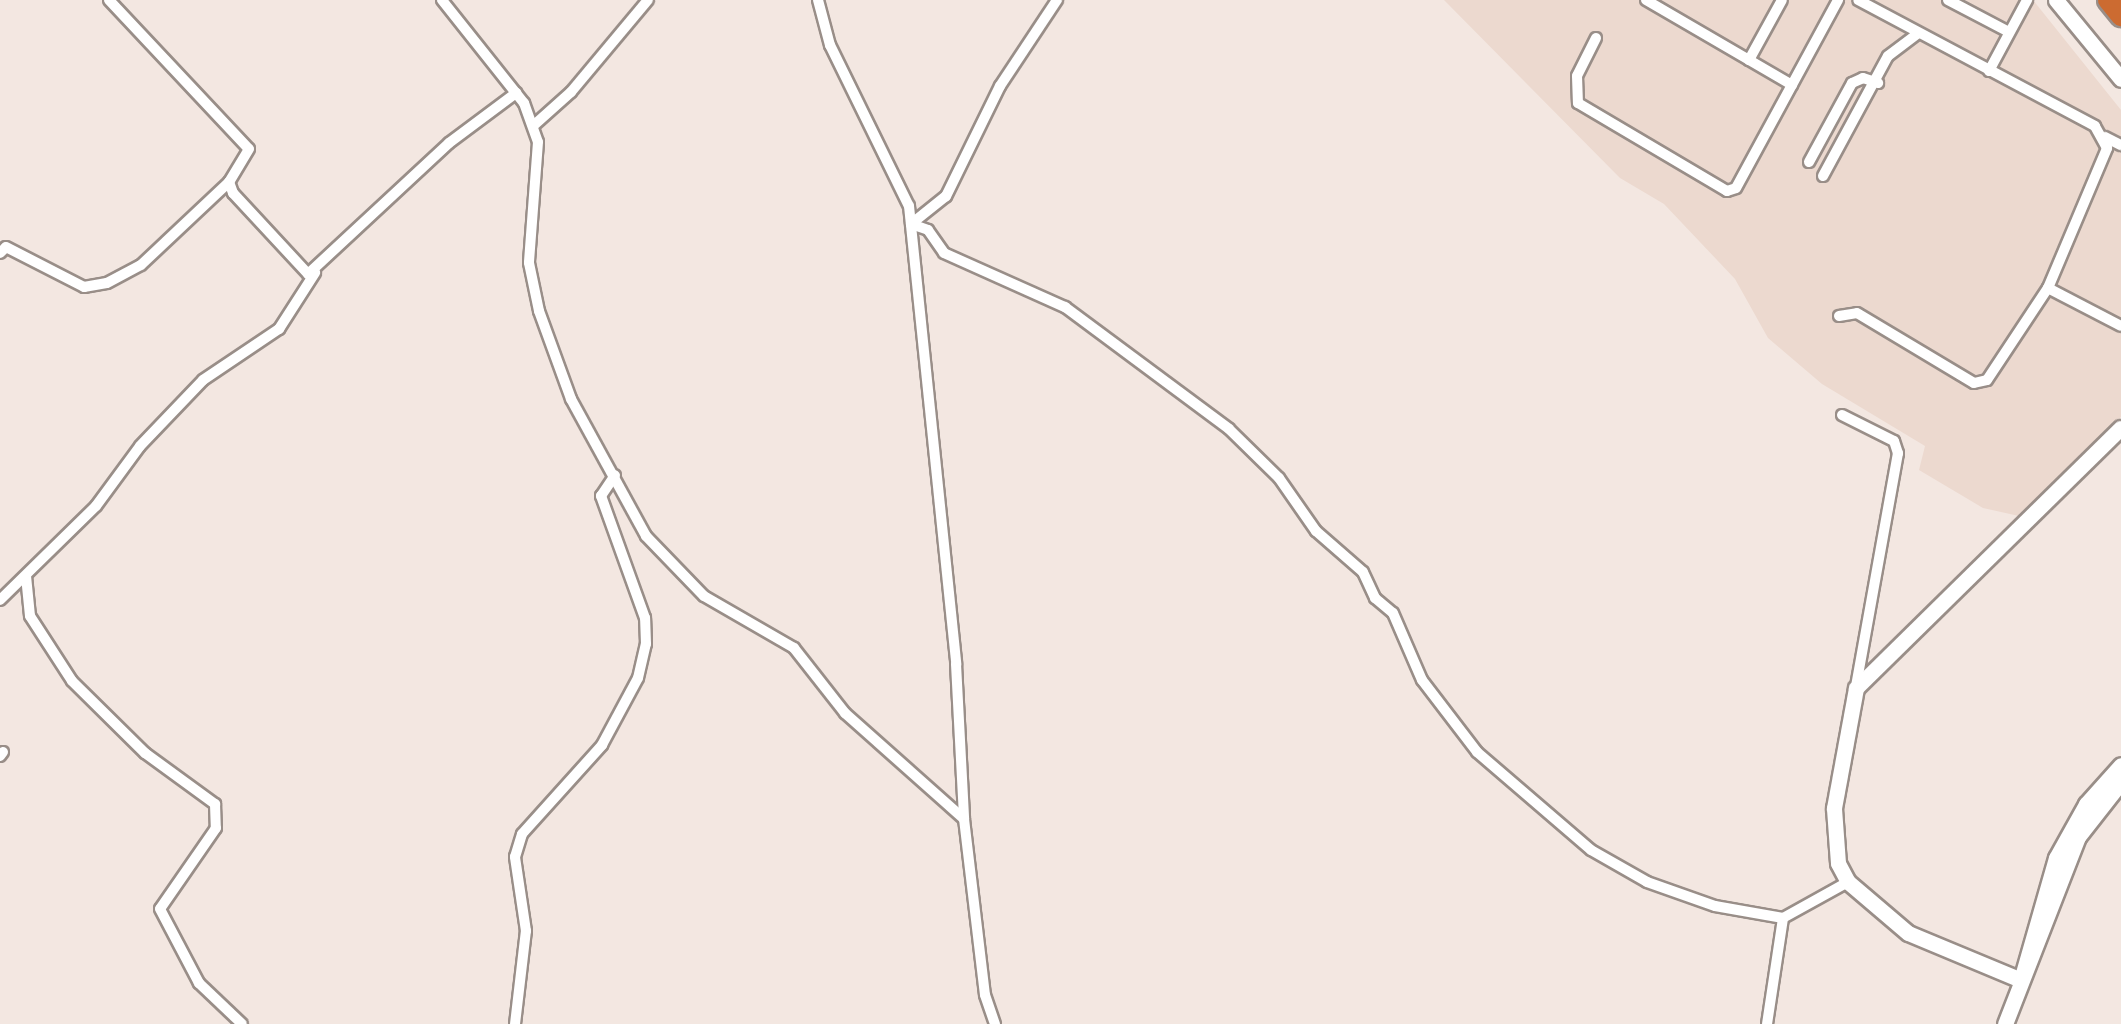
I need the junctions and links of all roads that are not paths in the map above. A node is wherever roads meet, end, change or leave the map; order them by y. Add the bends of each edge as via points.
1 (109, 0) edge
2 (442, 0) edge
3 (648, 0) edge
4 (818, 0) edge
5 (1057, 0) edge
6 (1646, 0) edge
7 (1782, 0) edge
8 (1838, 0) edge
9 (1858, 0) edge
10 (1948, 0) edge
11 (2056, 0) edge
12 (2108, 0) edge
13 (2021, 2) edge
14 (2121, 16) edge
15 (2007, 31) junction
16 (1918, 33) junction
17 (1596, 38) dead end
18 (1749, 60) junction
19 (1990, 70) junction
20 (2121, 79) edge
21 (1878, 83) junction
22 (1792, 84) junction
23 (516, 93) junction
24 (532, 126) junction
25 (2105, 136) junction
26 (2121, 145) edge
27 (1809, 162) dead end
28 (1823, 176) dead end
29 (230, 182) junction
30 (911, 224) junction
31 (0, 252) edge
32 (315, 273) junction
33 (2048, 288) junction
34 (1839, 316) dead end
35 (2121, 326) edge
36 (1842, 415) dead end
37 (2121, 428) edge
38 (615, 475) junction
39 (26, 576) junction
40 (0, 600) edge
41 (1856, 688) junction
42 (2121, 765) edge
43 (2121, 782) edge
44 (964, 818) junction
45 (1848, 882) junction
46 (1783, 918) junction
47 (2020, 980) junction
48 (242, 1024) edge
49 (516, 1024) edge
50 (995, 1024) edge
51 (1767, 1024) edge
52 (2005, 1024) edge

1 - 29 street via 249,148
2 - 23 street
3 - 24 street via 571,92
4 - 30 street via 830,44 909,206
5 - 30 street via 1000,86 946,196
6 - 18 street
7 - 18 street
8 - 22 street
9 - 16 street
10 - 15 street
11 - 20 street
12 - 14 highway
13 - 15 street
15 - 19 street
16 - 19 street
16 - 21 street via 1888,56
17 - 22 street via 1577,76 1578,103 1728,191 1736,188
18 - 22 street
19 - 25 street
21 - 27 street via 1852,83
21 - 28 street
23 - 24 street
23 - 32 street via 450,143
24 - 38 street via 538,142 529,263 538,311 571,398
25 - 26 street
25 - 33 street via 2107,148
29 - 31 street via 141,265 108,284 84,287 6,247
29 - 32 street via 302,271
30 - 44 street via 956,664
30 - 46 street via 928,230 944,253 1065,307 1229,429 1280,478 1316,531 1363,572 1375,598 1393,613 1422,680 1476,752 1591,850 1647,882
32 - 39 street via 279,329 202,380 96,506
33 - 34 street via 1997,372 1974,383 1857,313
33 - 35 street
36 - 41 street via 1894,441 1898,453
37 - 41 street
38 - 44 street via 646,536 704,596 794,648 845,712
38 - 49 street via 602,496 645,618 646,644 638,678 602,745 522,834 515,857 526,931
39 - 40 street
39 - 48 street via 30,616 72,680 145,754 214,804 216,828 160,909 200,983
41 - 45 street via 1834,808 1838,863
42 - 47 street via 2086,804 2056,858
43 - 47 street via 2078,837
44 - 50 street via 985,995
45 - 46 street
45 - 47 street via 1908,934
46 - 51 street
47 - 52 street

